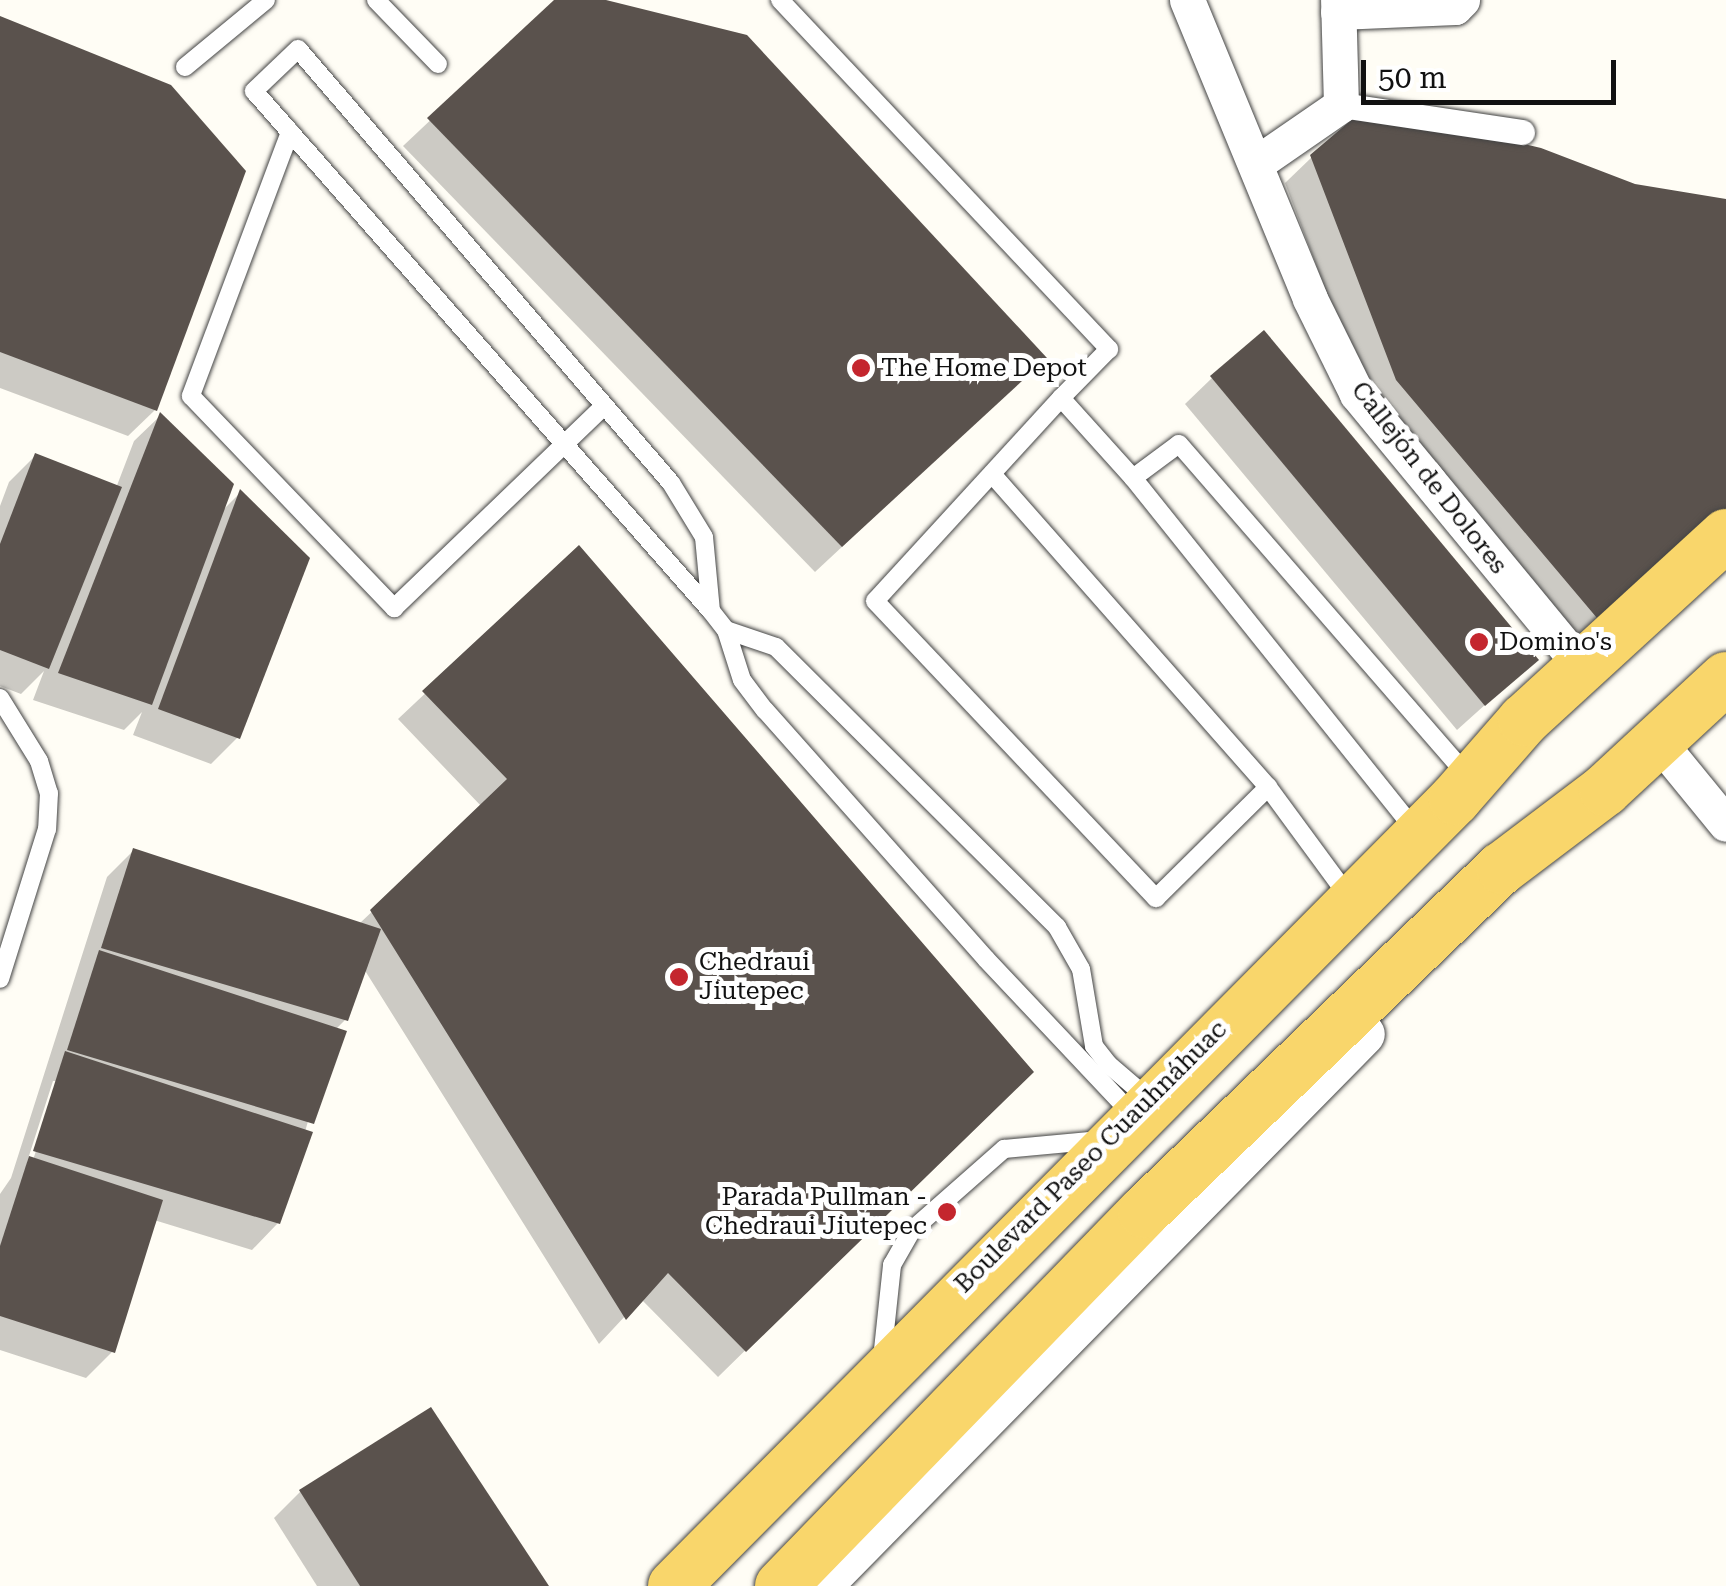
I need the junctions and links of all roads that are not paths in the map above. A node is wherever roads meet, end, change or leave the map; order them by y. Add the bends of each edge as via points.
1 (266, 0) edge
2 (376, 0) edge
3 (780, 0) edge
4 (1187, 0) edge
5 (1462, 0) edge
6 (1338, 6) edge
7 (438, 64) dead end
8 (185, 68) dead end
9 (1341, 105) junction
10 (290, 132) junction
11 (1522, 132) dead end
12 (1257, 163) junction
13 (1061, 398) junction
14 (603, 407) junction
15 (568, 443) junction
16 (992, 474) junction
17 (1133, 478) junction
18 (1726, 535) edge
19 (711, 611) junction
20 (726, 630) junction
21 (1581, 666) junction
22 (1726, 678) edge
23 (0, 698) edge
24 (1658, 741) junction
25 (1268, 787) junction
26 (1461, 787) junction
27 (1605, 790) junction
28 (1726, 824) edge
29 (1411, 826) junction
30 (1346, 893) junction
31 (0, 979) edge
32 (1132, 1118) junction
33 (882, 1367) junction
34 (652, 1586) edge
35 (674, 1586) edge
36 (781, 1586) edge
37 (821, 1586) edge

1 - 8 lane
2 - 7 lane
3 - 13 lane via 1109,349
4 - 12 street, Callejón de Dolores
5 - 6 street via 1456,7
6 - 9 street
9 - 11 street
9 - 12 street
10 - 14 lane via 254,91 298,49
10 - 15 lane
10 - 15 lane via 192,396 394,608
12 - 21 street, Callejón de Dolores via 1310,299 1357,394
13 - 16 lane
13 - 17 lane
14 - 15 lane
14 - 19 lane via 671,483 704,538
15 - 19 lane
16 - 25 lane
16 - 25 lane via 875,602 1156,898
17 - 26 lane via 1179,444
17 - 29 lane
18 - 21 main road, Boulevard Paseo Cuauhnáhuac
19 - 20 lane
20 - 32 lane via 742,680 765,710
20 - 32 lane via 776,647 1057,927 1080,968 1094,1046
21 - 26 main road, Boulevard Paseo Cuauhnáhuac
22 - 24 main road
23 - 31 lane via 39,761 49,792 47,829
24 - 27 main road
24 - 28 street
25 - 30 lane
26 - 29 street, Boulevard Paseo Cuauhnáhuac
26 - 35 main road, Boulevard Paseo Cuauhnáhuac
27 - 36 main road via 1502,868 1144,1212
27 - 37 street
29 - 30 street, Boulevard Paseo Cuauhnáhuac
30 - 32 street, Boulevard Paseo Cuauhnáhuac
32 - 33 street, Boulevard Paseo Cuauhnáhuac
32 - 33 lane via 1004,1149 912,1230 892,1265
33 - 34 street, Boulevard Paseo Cuauhnáhuac

